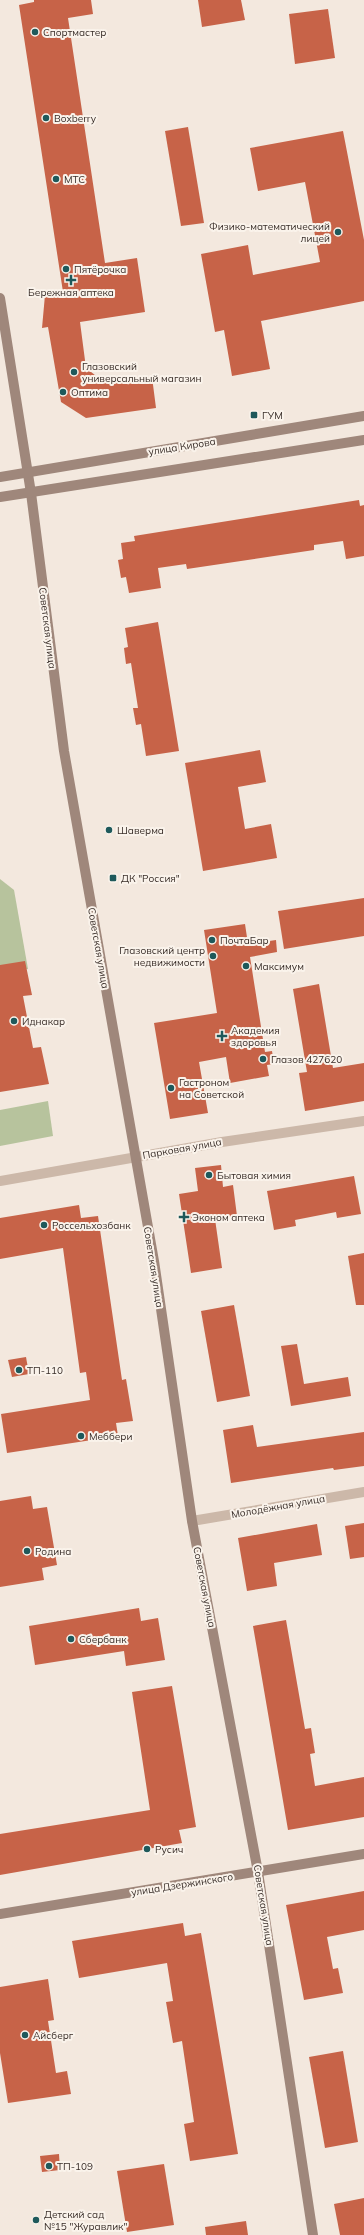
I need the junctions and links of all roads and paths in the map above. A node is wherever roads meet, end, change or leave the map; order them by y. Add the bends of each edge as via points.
1 (0, 298) edge
2 (364, 416) edge
3 (364, 440) edge
4 (28, 472) junction
5 (0, 477) edge
6 (31, 493) junction
7 (0, 498) edge
8 (364, 1121) edge
9 (136, 1156) junction
10 (0, 1181) edge
11 (364, 1492) edge
12 (192, 1521) junction
13 (364, 1854) edge
14 (258, 1872) junction
15 (0, 1914) edge
16 (314, 2235) edge

1 - 4 street, Советская улица
2 - 4 street, улица Кирова
3 - 6 street
4 - 5 street, улица Кирова
4 - 6 street, Советская улица
6 - 7 street
6 - 9 street, Советская улица via 64,751
8 - 9 street, Парковая улица
9 - 10 street, Парковая улица
9 - 12 street, Советская улица
11 - 12 street, Молодёжная улица
12 - 14 street, Советская улица
13 - 14 street, улица Дзержинского
14 - 15 street, улица Дзержинского
14 - 16 street, Советская улица

